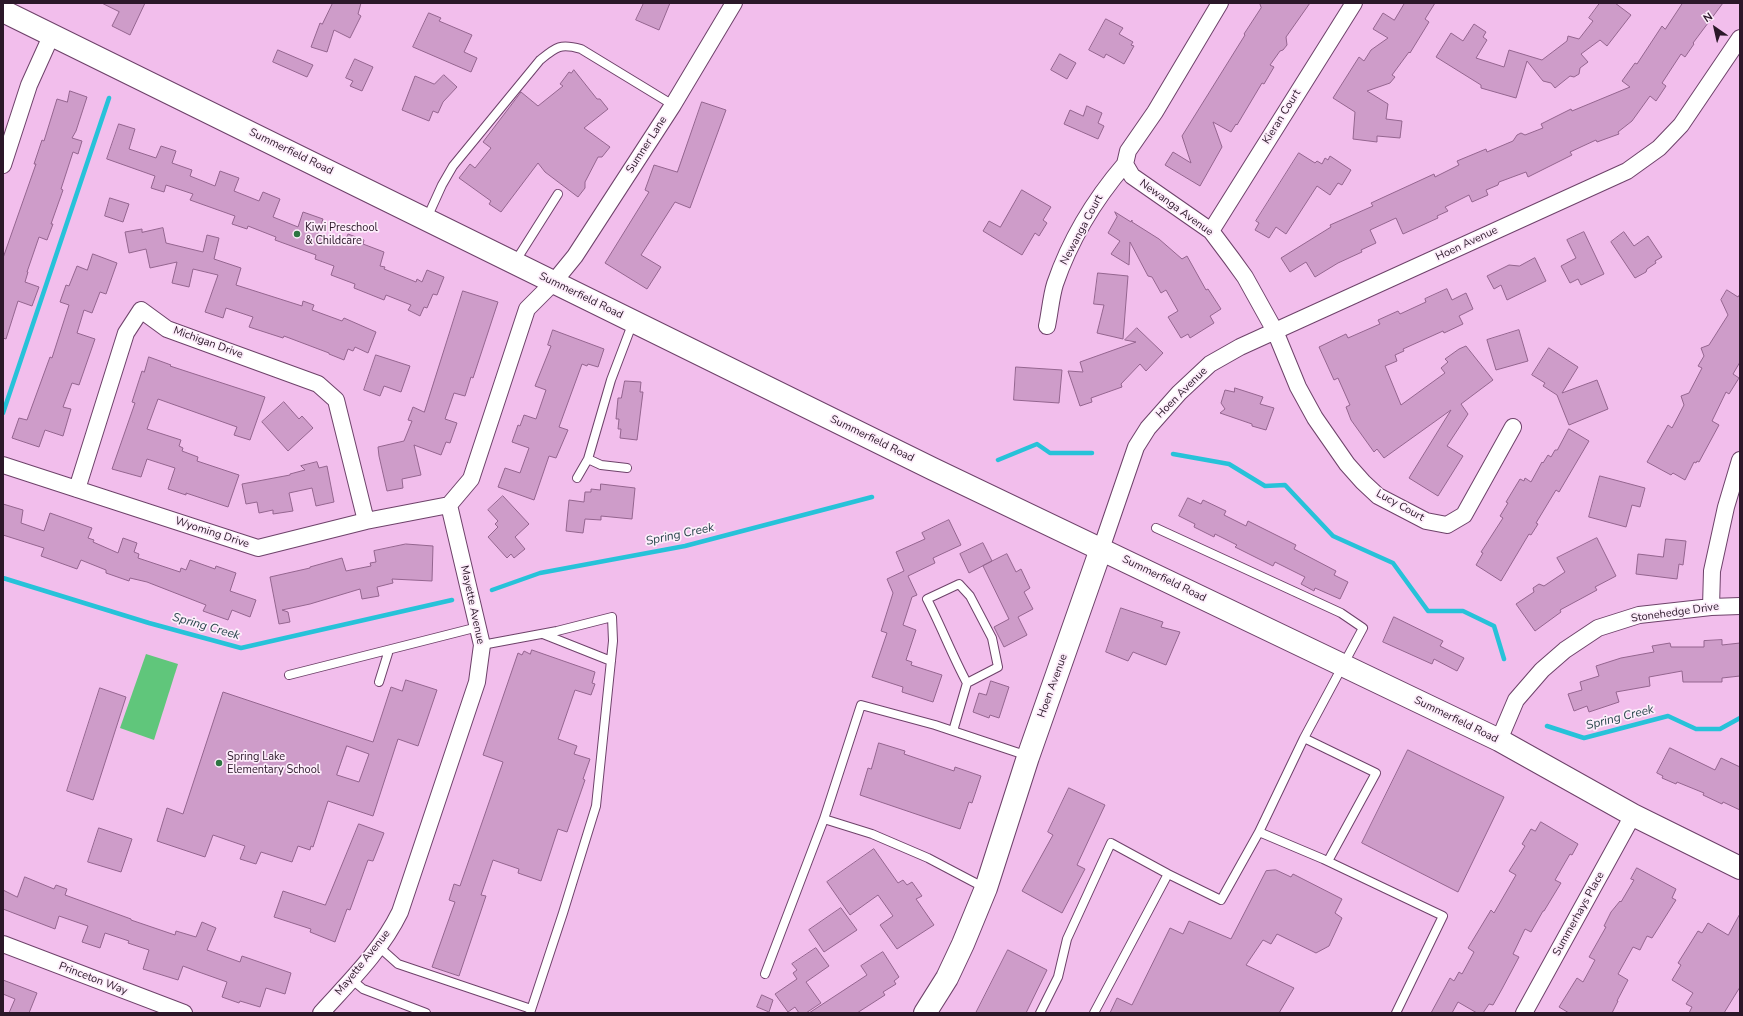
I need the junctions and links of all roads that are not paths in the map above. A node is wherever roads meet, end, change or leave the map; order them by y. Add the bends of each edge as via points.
1 (734, 3) edge
2 (1220, 3) edge
3 (1354, 3) edge
4 (3, 11) edge
5 (52, 34) junction
6 (1740, 38) edge
7 (673, 105) junction
8 (1125, 164) junction
9 (3, 165) edge
10 (558, 194) dead end
11 (426, 219) junction
12 (1211, 231) junction
13 (514, 263) junction
14 (553, 283) junction
15 (633, 322) junction
16 (1047, 326) dead end
17 (1275, 331) junction
18 (1513, 427) dead end
19 (588, 459) junction
20 (1740, 460) edge
21 (3, 465) edge
22 (627, 468) dead end
23 (577, 478) dead end
24 (77, 489) junction
25 (449, 504) junction
26 (366, 521) junction
27 (1156, 528) dead end
28 (1101, 549) junction
29 (1712, 606) junction
30 (1740, 606) edge
31 (478, 627) junction
32 (542, 634) junction
33 (482, 645) junction
34 (389, 650) junction
35 (611, 661) junction
36 (1342, 665) junction
37 (289, 675) dead end
38 (379, 682) dead end
39 (967, 683) junction
40 (953, 731) junction
41 (1304, 738) junction
42 (1498, 740) junction
43 (1028, 757) junction
44 (1633, 815) junction
45 (824, 819) junction
46 (1259, 832) junction
47 (1328, 861) junction
48 (1740, 868) edge
49 (1168, 874) junction
50 (986, 888) junction
51 (3, 944) edge
52 (379, 947) junction
53 (765, 974) dead end
54 (351, 979) junction
55 (530, 1011) edge
56 (184, 1013) edge
57 (321, 1013) edge
58 (426, 1013) edge
59 (925, 1013) edge
60 (1040, 1013) edge
61 (1094, 1013) edge
62 (1396, 1013) edge
63 (1524, 1013) edge

1 - 7 street, Sumner Lane
2 - 8 street via 1128,151
3 - 12 street, Kieran Court
4 - 5 street, Summerfield Road
5 - 9 street via 29,85
5 - 11 street, Summerfield Road
6 - 17 street, Hoen Avenue via 1681,125 1659,148 1627,171
7 - 11 lane via 581,49 567,45 553,49 540,60 453,166
7 - 14 street, Sumner Lane via 575,256
8 - 12 street, Newanga Avenue via 1132,176
8 - 16 street, Newanga Court via 1107,185 1071,246 1055,284
10 - 13 lane
11 - 13 street, Summerfield Road
12 - 17 street, Newanga Avenue via 1245,276
13 - 14 street, Summerfield Road
14 - 15 street, Summerfield Road
14 - 25 street via 528,309 471,479
15 - 19 lane via 611,380
15 - 28 street, Summerfield Road
17 - 18 street, Lucy Court via 1298,387 1347,464 1378,496 1426,521 1447,525 1464,515
17 - 28 street, Hoen Avenue via 1210,364 1168,404 1148,428 1136,447
19 - 22 lane via 601,465
19 - 23 lane
20 - 29 street via 1712,571
21 - 24 street, Wyoming Drive
24 - 26 street, Wyoming Drive via 258,548
24 - 26 street, Michigan Drive via 126,334 141,310 167,328 318,384 336,400
25 - 26 street, Wyoming Drive
25 - 31 street, Mayette Avenue
27 - 36 lane via 1341,612 1362,628
28 - 36 street, Summerfield Road
28 - 43 street, Hoen Avenue
29 - 30 street, Stonehedge Drive
29 - 42 street, Stonehedge Drive via 1639,615 1598,628 1565,650 1542,670 1516,700
31 - 33 street, Mayette Avenue
31 - 34 lane
32 - 33 lane
32 - 35 lane
32 - 35 lane via 612,617
33 - 52 street, Mayette Avenue via 475,688 400,912
34 - 37 lane
34 - 38 lane
35 - 55 lane via 596,806
36 - 41 lane
36 - 42 street, Summerfield Road
39 - 39 lane via 998,667 992,638 970,596 959,584 927,599
39 - 40 lane
40 - 43 lane
40 - 45 lane via 861,705
41 - 46 lane
41 - 47 lane via 1376,773
42 - 44 street, Summerfield Road
43 - 50 street, Hoen Avenue
44 - 48 street, Summerfield Road
44 - 63 street, Summerhays Place
45 - 50 lane via 872,834 928,858
45 - 53 lane
46 - 47 lane
46 - 49 lane via 1221,900
47 - 62 lane via 1443,916
49 - 60 lane via 1112,843 1067,939 1058,977
49 - 61 lane
50 - 59 street, Hoen Avenue via 947,978
51 - 56 street, Princeton Way
52 - 54 street, Mayette Avenue
52 - 55 lane via 398,964
54 - 57 street, Mayette Avenue
54 - 58 lane via 363,989

